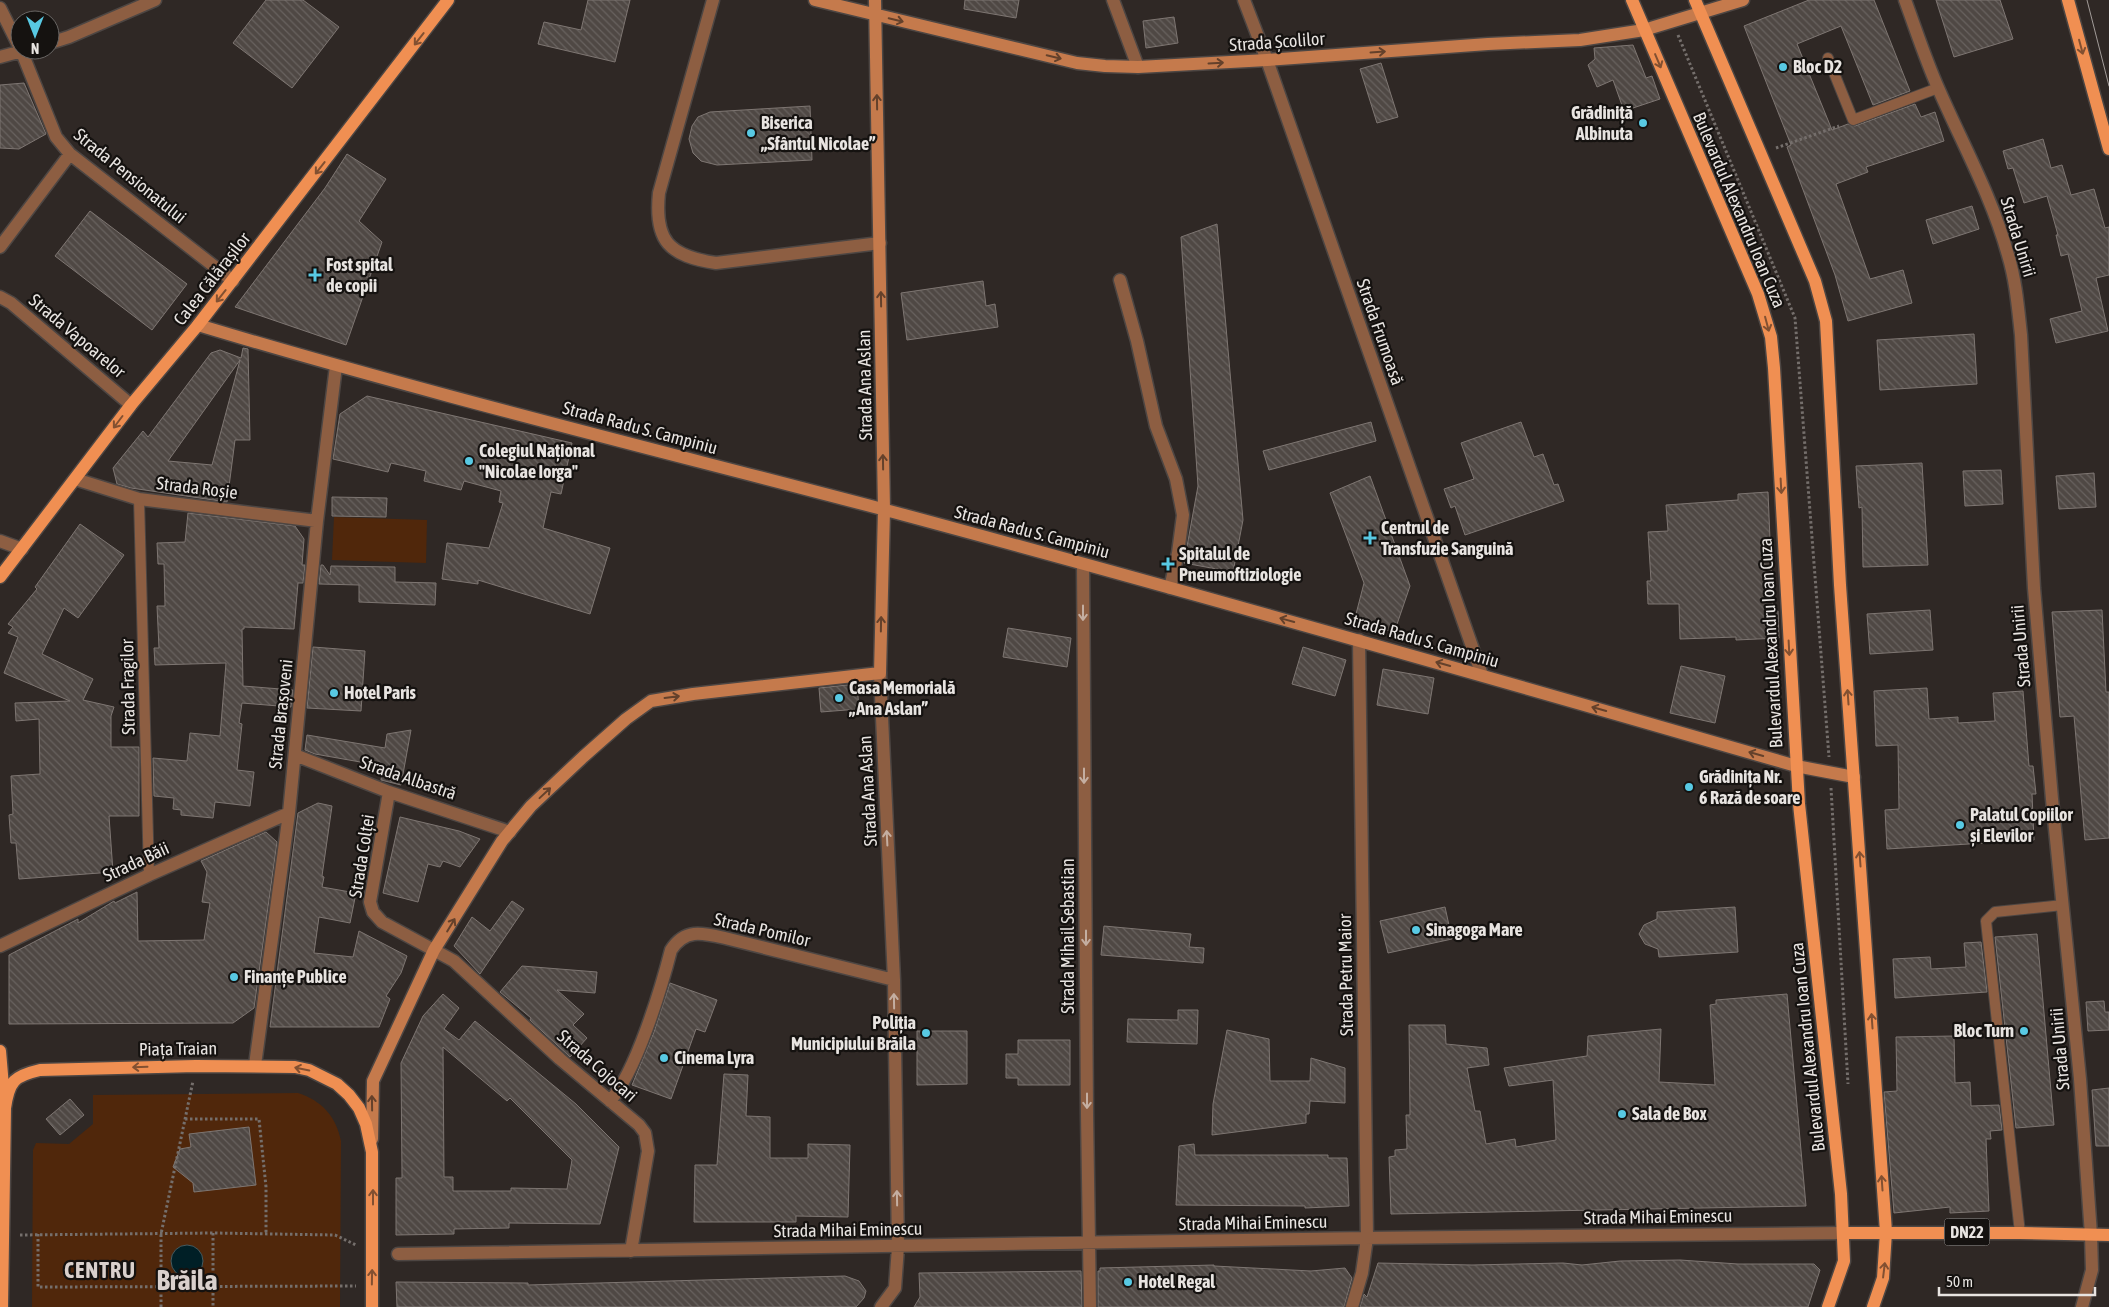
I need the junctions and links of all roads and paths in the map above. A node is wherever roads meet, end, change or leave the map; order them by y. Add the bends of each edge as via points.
1 (155, 0) edge
2 (448, 0) edge
3 (712, 0) edge
4 (815, 0) edge
5 (876, 0) edge
6 (1113, 0) edge
7 (1244, 0) edge
8 (1632, 0) edge
9 (1695, 0) edge
10 (1743, 0) edge
11 (1905, 0) edge
12 (2068, 0) edge
13 (0, 8) edge
14 (1701, 13) junction
15 (876, 15) junction
16 (10, 27) edge
17 (1644, 30) junction
18 (60, 40) edge
19 (1828, 58) dead end
20 (26, 60) edge
21 (1268, 60) junction
22 (1138, 67) junction
23 (1938, 88) junction
24 (1853, 120) junction
25 (2109, 149) edge
26 (70, 154) junction
27 (1761, 154) junction
28 (880, 243) junction
29 (0, 247) edge
30 (1120, 280) dead end
31 (233, 281) junction
32 (0, 296) edge
33 (198, 325) junction
34 (336, 366) junction
35 (131, 405) junction
36 (75, 479) junction
37 (139, 498) junction
38 (884, 510) junction
39 (317, 521) junction
40 (0, 541) edge
41 (22, 549) junction
42 (1083, 564) junction
43 (0, 576) edge
44 (1170, 588) junction
45 (1359, 640) junction
46 (880, 673) junction
47 (1482, 675) junction
48 (295, 755) junction
49 (1796, 766) junction
50 (1854, 777) junction
51 (389, 792) junction
52 (288, 813) junction
53 (510, 832) junction
54 (149, 875) junction
55 (2063, 905) junction
56 (0, 946) edge
57 (434, 950) junction
58 (894, 980) junction
59 (0, 1051) edge
60 (255, 1065) junction
61 (196, 1066) junction
62 (610, 1101) junction
63 (5, 1108) junction
64 (185, 1119) junction
65 (372, 1152) junction
66 (1886, 1232) junction
67 (2020, 1232) junction
68 (213, 1233) junction
69 (1843, 1233) junction
70 (38, 1234) junction
71 (160, 1234) junction
72 (266, 1234) junction
73 (2091, 1235) junction
74 (2109, 1235) edge
75 (2, 1236) junction
76 (1367, 1238) junction
77 (1089, 1244) junction
78 (898, 1247) junction
79 (631, 1251) junction
80 (357, 1254) dead end
81 (398, 1254) dead end
82 (1, 1261) edge
83 (356, 1279) dead end
84 (161, 1286) junction
85 (213, 1286) junction
86 (2, 1307) edge
87 (161, 1307) edge
88 (213, 1307) edge
89 (372, 1307) edge
90 (881, 1307) edge
91 (1090, 1307) edge
92 (1352, 1307) edge
93 (1828, 1307) edge
94 (1873, 1307) edge
95 (2082, 1307) edge

1 - 18 street
2 -> 31 main road, Calea Călărașilor
3 - 28 street via 659,192 657,214 662,236 674,249 696,260 716,263
4 - 15 main road, Strada Școlilor
5 - 15 main road, Strada Ana Aslan
6 - 22 street
7 - 21 street, Strada Frumoasă
8 - 17 main road, Bulevardul Alexandru Ioan Cuza
9 - 14 main road
10 - 14 main road, Strada Școlilor
11 - 23 street, Strada Unirii
12 -> 25 main road
13 - 16 street, Strada Pensionatului
14 - 17 main road, Strada Școlilor
14 - 27 main road
15 -> 22 main road, Strada Școlilor via 1077,62
28 -> 15 main road, Strada Ana Aslan
21 -> 17 main road, Strada Școlilor via 1580,40
17 -> 49 main road, Bulevardul Alexandru Ioan Cuza via 1758,294 1770,337
19 - 24 lane
20 - 26 street, Strada Pensionatului via 56,137
22 -> 21 main road, Strada Școlilor
21 - 47 street, Strada Frumoasă
23 - 24 lane
23 - 55 street, Strada Unirii via 1996,216 2017,294 2034,588
24 - 27 path
26 - 29 street
26 - 31 street, Strada Pensionatului
50 -> 27 main road via 1826,321 1815,281
38 -> 28 main road, Strada Ana Aslan
30 - 44 street via 1156,426 1176,479 1183,515
31 -> 33 main road, Calea Călărașilor
32 - 35 street, Strada Vapoarelor
33 - 34 main road, Strada Radu S. Campiniu
33 - 35 main road, Calea Călărașilor
34 - 38 main road, Strada Radu S. Campiniu
34 - 39 street, Strada Brașoveni
35 -> 36 main road, Calea Călărașilor
36 - 37 street, Strada Roșie
36 - 41 main road, Calea Călărașilor
37 - 39 street, Strada Roșie
37 - 54 lane, Strada Fragilor
38 - 42 main road, Strada Radu S. Campiniu
46 -> 38 main road, Strada Ana Aslan
39 - 48 street, Strada Brașoveni
40 - 41 street
41 - 43 main road, Calea Călărașilor
42 - 44 main road, Strada Radu S. Campiniu
42 -> 77 street, Strada Mihail Sebastian
45 -> 44 main road, Strada Radu S. Campiniu
47 -> 45 main road, Strada Radu S. Campiniu
45 - 76 street, Strada Petru Maior
53 -> 46 main road via 531,806 583,757 651,701
58 -> 46 street, Strada Ana Aslan
49 -> 47 main road, Strada Radu S. Campiniu
48 - 51 street, Strada Albastră
48 - 52 street, Strada Brașoveni
49 - 50 main road, Strada Radu S. Campiniu
49 - 69 main road, Bulevardul Alexandru Ioan Cuza
66 -> 50 main road
51 - 53 street, Strada Albastră
51 - 57 street, Strada Colței via 371,907 382,922
52 - 54 street, Strada Băii
52 - 60 street, Strada Brașoveni
57 -> 53 main road
54 - 56 street, Strada Băii
55 - 67 lane via 1996,912 1986,921
55 - 73 street, Strada Unirii
57 - 62 street, Strada Cojocari via 454,961
65 -> 57 main road via 373,1081
58 - 62 street, Strada Pomilor via 719,936 684,936 677,940 672,950 641,1042 623,1083
78 -> 58 street, Strada Ana Aslan
59 - 63 main road
60 - 61 main road, Piața Traian
65 -> 60 main road, Piața Traian via 359,1108 337,1084 310,1070
61 -> 63 main road, Piața Traian via 40,1070 17,1078 8,1089
61 - 64 path
62 - 79 street, Strada Cojocari via 640,1125 648,1141
63 - 75 main road, Piața Traian
64 - 71 path
64 - 72 path via 258,1118 266,1187
89 -> 65 main road, Piața Traian
66 - 67 main road, Strada Mihai Eminescu / DN22
66 - 69 main road, Strada Mihai Eminescu / DN22
94 -> 66 main road via 1884,1278
67 - 73 main road, Strada Mihai Eminescu / DN22
68 - 71 path
68 - 72 path
68 - 85 path
69 - 76 street, Strada Mihai Eminescu / DN22
69 - 93 main road, Bulevardul Alexandru Ioan Cuza via 1843,1269
70 - 71 path
70 - 75 path
70 - 84 path via 38,1286
71 - 84 path
72 - 80 path via 334,1235 357,1246
73 - 74 main road, Strada Mihai Eminescu / DN22
73 - 95 street, Strada Unirii via 2092,1270
75 - 82 main road, Piața Traian
76 - 77 street, Strada Mihai Eminescu / DN22
76 - 92 street, Strada Petru Maior via 1362,1273
77 - 78 street, Strada Mihai Eminescu / DN22
77 - 91 street, Strada Mihail Sebastian
78 - 79 street, Strada Mihai Eminescu / DN22
78 - 90 street, Strada Ana Aslan via 895,1288
79 - 81 street, Strada Mihai Eminescu / DN22
82 - 86 main road, Piața Traian
83 - 85 path via 356,1287
84 - 85 path
84 - 87 path
85 - 88 path

